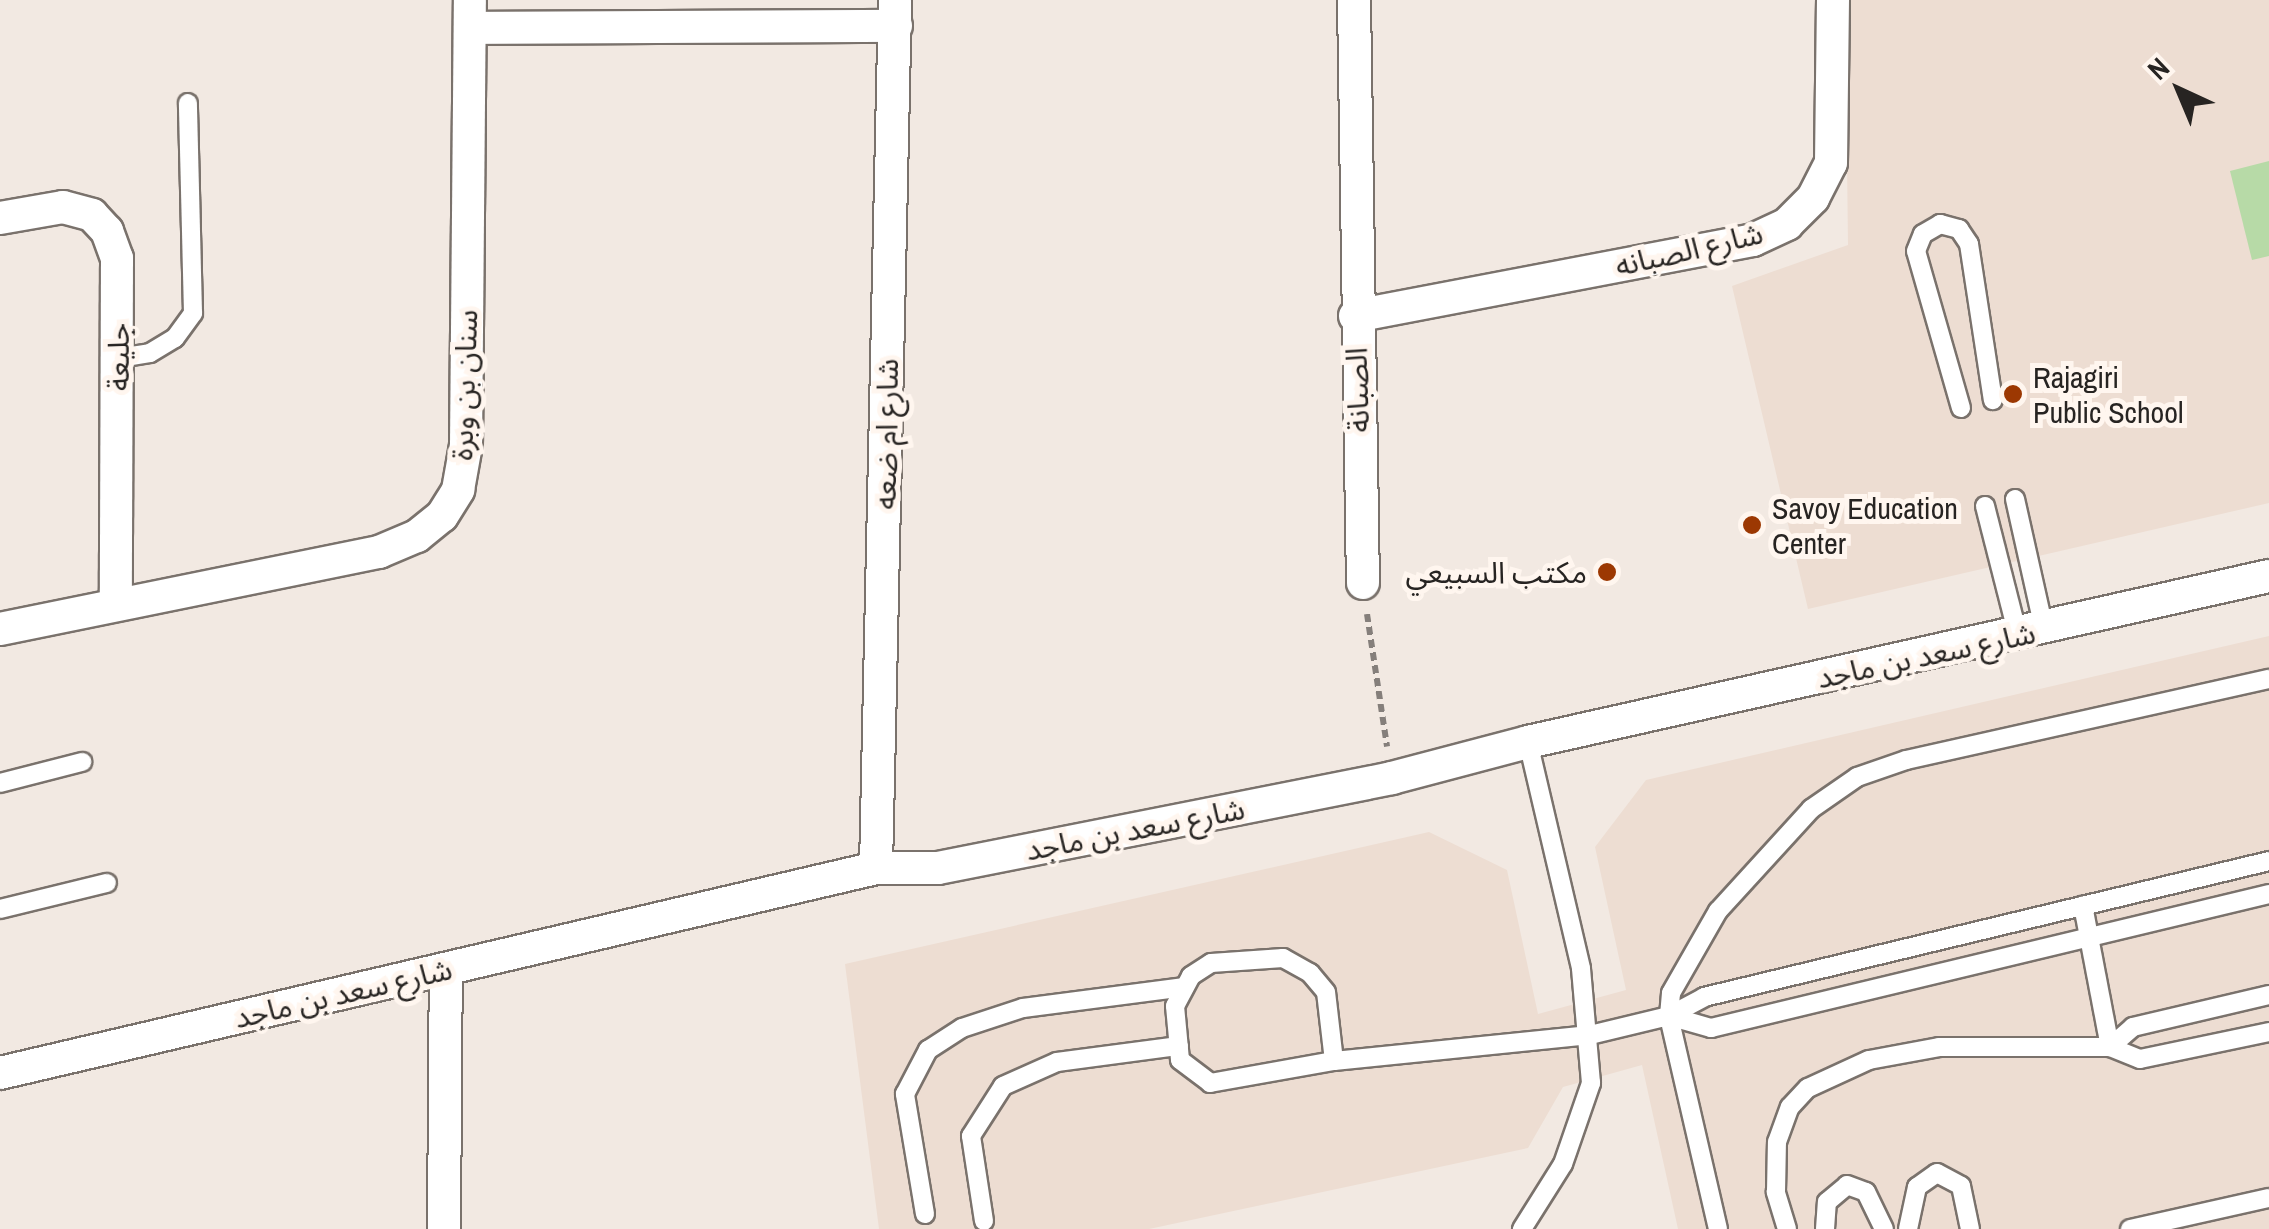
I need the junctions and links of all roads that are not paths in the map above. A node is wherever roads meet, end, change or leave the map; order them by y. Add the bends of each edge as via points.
1 (1354, 0) edge
2 (1833, 0) edge
3 (896, 13) edge
4 (470, 14) edge
5 (188, 103) dead end
6 (0, 218) edge
7 (1355, 316) junction
8 (119, 358) junction
9 (1992, 400) dead end
10 (1961, 408) dead end
11 (2014, 499) dead end
12 (1985, 506) dead end
13 (2269, 576) edge
14 (1363, 584) road end
15 (116, 601) junction
16 (0, 629) edge
17 (2031, 632) junction
18 (2269, 679) edge
19 (1528, 742) junction
20 (82, 762) dead end
21 (0, 782) edge
22 (2269, 861) edge
23 (876, 868) junction
24 (107, 883) dead end
25 (2269, 894) edge
26 (2083, 906) junction
27 (0, 909) edge
28 (2090, 937) junction
29 (446, 970) junction
30 (1185, 987) junction
31 (2269, 995) edge
32 (1669, 1016) junction
33 (2269, 1032) edge
34 (1590, 1035) junction
35 (1179, 1046) junction
36 (2110, 1047) junction
37 (1334, 1061) junction
38 (0, 1073) edge
39 (2269, 1198) edge
40 (924, 1214) dead end
41 (984, 1221) dead end
42 (444, 1229) edge
43 (1522, 1229) edge
44 (1718, 1229) edge
45 (1787, 1229) edge
46 (1825, 1229) edge
47 (1884, 1229) edge
48 (1908, 1229) edge
49 (1970, 1229) edge
50 (2130, 1229) edge

1 - 7 street, الصبانة
2 - 7 street, شارع الصبانه via 1831,162 1813,198 1786,224 1753,240
3 - 4 street, سنان بن وبرة
3 - 23 street, شارع ام ضعه
4 - 15 street, سنان بن وبرة via 466,445 458,490 442,516 417,536 379,552
5 - 8 lane via 193,312 176,338 150,353
6 - 8 street, جليعة via 63,207 92,215 107,231 117,258
7 - 14 street, الصبانة
8 - 15 street, جليعة
9 - 10 lane via 1970,244 1959,228 1940,224 1923,234 1916,251
11 - 17 lane
12 - 17 lane
13 - 17 street, شارع سعد بن ماجد
15 - 16 street, سنان بن وبرة
17 - 19 street, شارع سعد بن ماجد
18 - 32 lane via 1906,760 1856,778 1812,809 1718,911 1678,971
19 - 23 street, شارع سعد بن ماجد via 1392,778 938,868
19 - 34 lane via 1581,968
20 - 21 lane
22 - 26 lane
23 - 29 street, شارع سعد بن ماجد
24 - 27 lane
25 - 28 lane
26 - 28 lane
26 - 32 lane via 1704,997
28 - 32 lane via 1711,1028
28 - 36 lane
29 - 38 street, شارع سعد بن ماجد
29 - 42 street
30 - 35 lane via 1175,1006
30 - 37 lane via 1221,960 1284,958 1326,992
30 - 40 lane via 1023,1008 962,1028 928,1050 905,1094
31 - 36 lane via 2133,1028
32 - 34 lane
32 - 44 lane
33 - 36 lane via 2140,1059
34 - 37 lane
34 - 43 lane via 1591,1083 1581,1124
35 - 37 lane via 1180,1060 1210,1082
35 - 41 lane via 1057,1062 1004,1086 971,1136
36 - 45 lane via 1939,1048 1869,1060 1808,1088 1790,1107 1776,1142 1776,1192
39 - 50 lane
46 - 47 lane via 1826,1202 1846,1185 1866,1192
48 - 49 lane via 1917,1186 1937,1173 1960,1186

